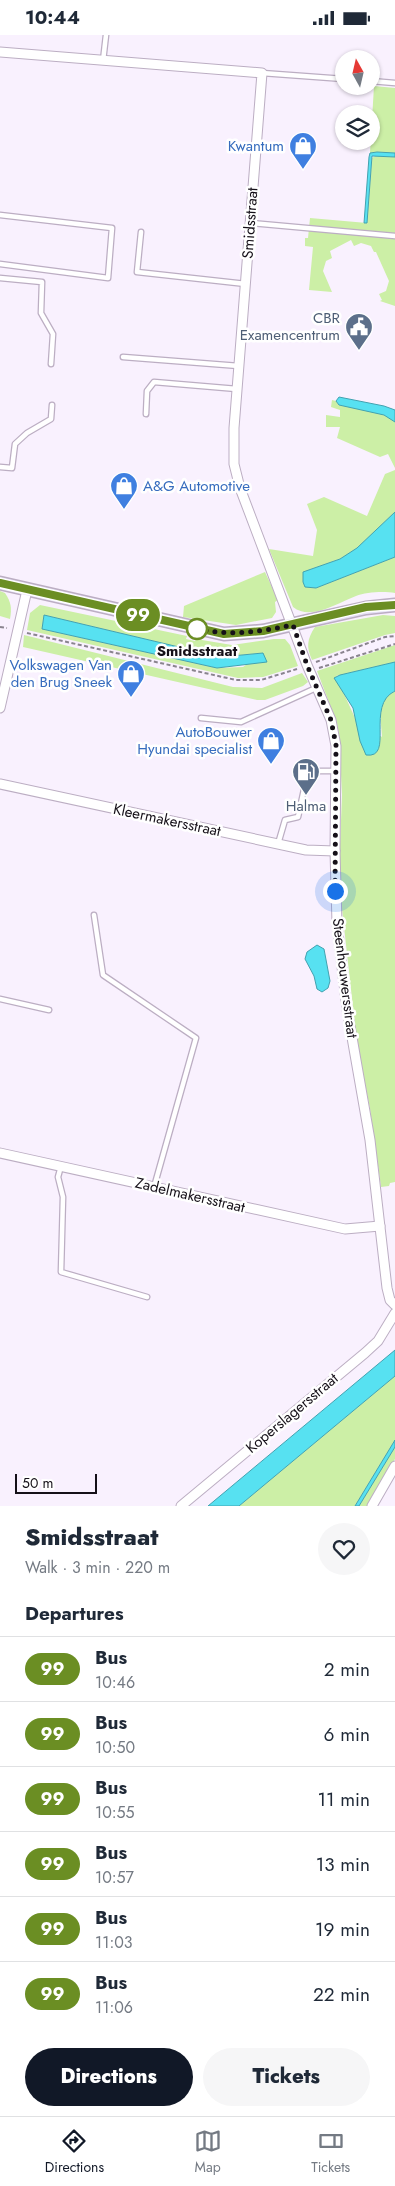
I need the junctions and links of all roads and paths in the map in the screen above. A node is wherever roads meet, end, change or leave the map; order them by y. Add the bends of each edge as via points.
1 (106, 35) edge
2 (0, 53) edge
3 (103, 61) junction
4 (262, 73) junction
5 (335, 78) edge
6 (380, 82) edge
7 (395, 83) edge
8 (0, 215) edge
9 (250, 223) junction
10 (141, 233) dead end
11 (395, 236) edge
12 (0, 264) edge
13 (0, 278) edge
14 (246, 284) junction
15 (122, 357) dead end
16 (51, 364) dead end
17 (239, 366) junction
18 (237, 389) junction
19 (52, 405) dead end
20 (146, 414) dead end
21 (0, 467) edge
22 (0, 583) edge
23 (26, 590) junction
24 (395, 605) edge
25 (293, 625) junction
26 (18, 631) junction
27 (395, 636) edge
28 (395, 644) edge
29 (309, 668) junction
30 (318, 687) junction
31 (0, 707) edge
32 (201, 718) dead end
33 (336, 771) junction
34 (0, 784) edge
35 (278, 844) junction
36 (334, 851) junction
37 (94, 915) dead end
38 (0, 999) edge
39 (49, 1010) dead end
40 (0, 1153) edge
41 (61, 1166) junction
42 (154, 1187) junction
43 (380, 1226) junction
44 (147, 1297) dead end
45 (395, 1305) edge
46 (395, 1313) edge
47 (395, 1466) edge
48 (180, 1506) edge
49 (372, 1506) edge

1 - 3 lane
2 - 3 street
3 - 4 street
4 - 5 lane
4 - 9 street, Smidsstraat
6 - 7 lane
8 - 12 lane via 112,228 108,278
9 - 11 lane
9 - 14 street, Smidsstraat
10 - 14 lane via 137,272
13 - 16 lane via 42,282 41,313 53,334
14 - 17 street, Smidsstraat
15 - 17 lane
17 - 18 street, Smidsstraat
18 - 20 lane via 154,383 146,391
18 - 25 street, Smidsstraat via 233,452 236,477
19 - 21 lane via 51,419 15,444 12,468
22 - 23 street
23 - 25 street via 224,634
23 - 26 street
24 - 25 street via 366,607
25 - 29 street, Steenhouwersstraat
26 - 29 path via 245,681
26 - 31 street
27 - 29 path via 385,637
28 - 29 path
29 - 30 street, Steenhouwersstraat
30 - 32 lane via 241,723
30 - 33 street, Steenhouwersstraat via 331,720 336,745
33 - 35 lane via 308,771 298,817 285,820
33 - 36 street, Steenhouwersstraat
34 - 35 street, Kleermakersstraat
35 - 36 street, Kleermakersstraat
36 - 43 street, Steenhouwersstraat via 342,976 370,1140
37 - 42 lane via 103,975 196,1038
38 - 39 lane
40 - 41 street, Zadelmakersstraat
41 - 42 street, Zadelmakersstraat
41 - 44 lane via 58,1177 64,1197 61,1272
42 - 43 street, Zadelmakersstraat via 345,1229
43 - 45 street, Steenhouwersstraat via 387,1288
46 - 48 street, Koperslagersstraat via 378,1341
47 - 49 street

